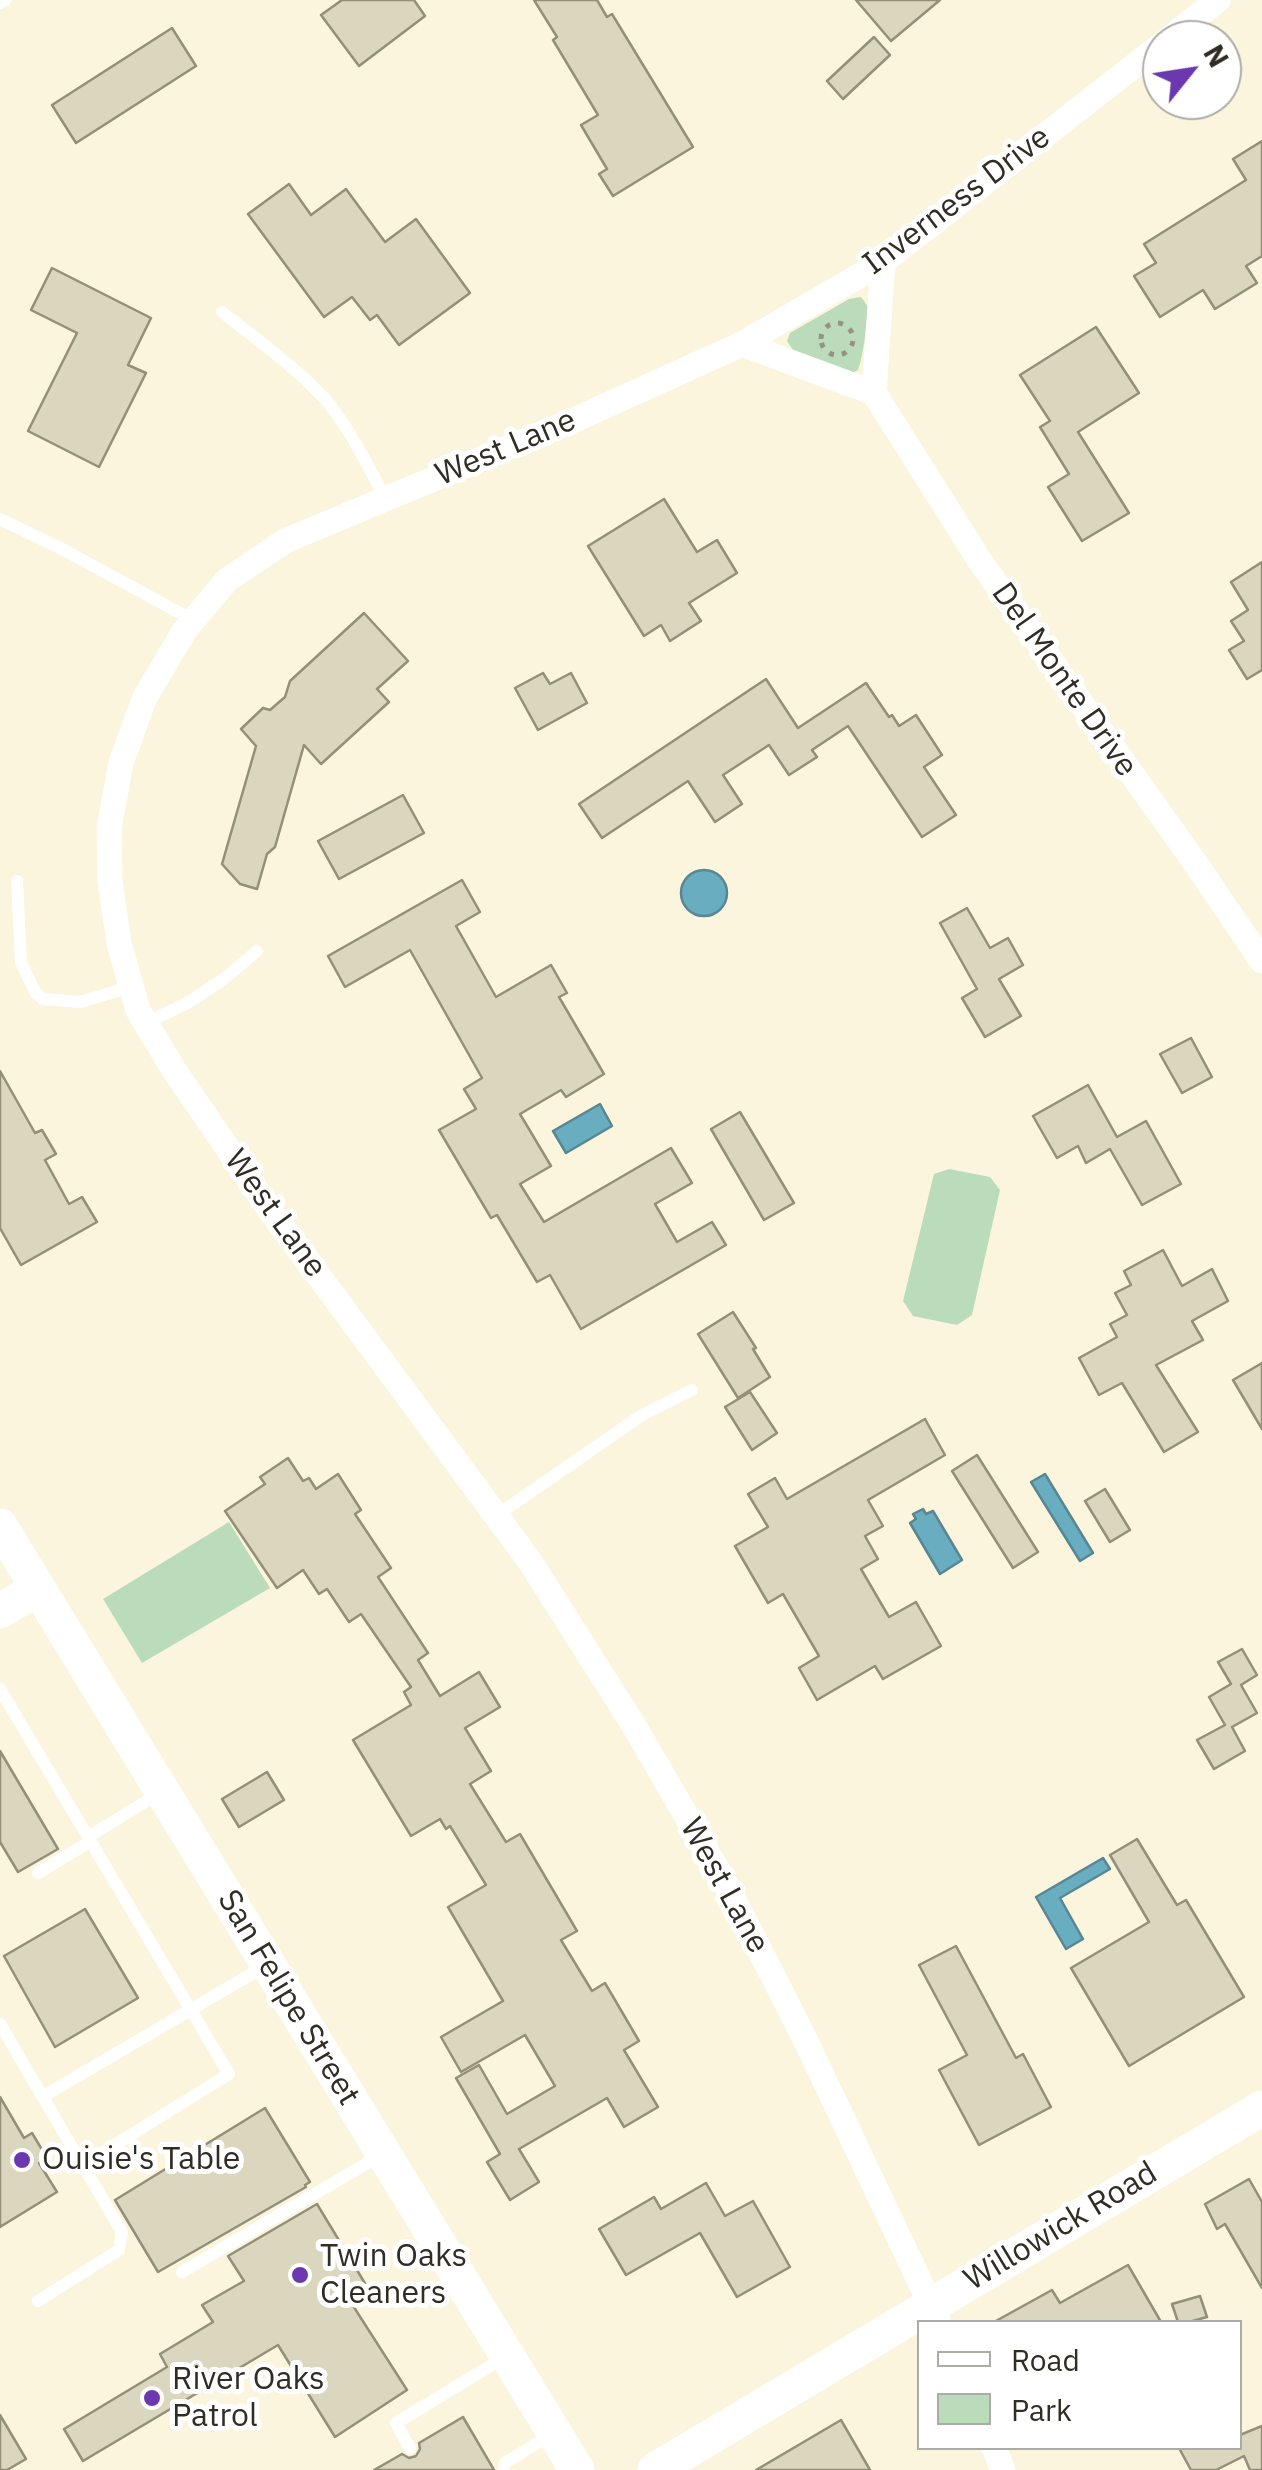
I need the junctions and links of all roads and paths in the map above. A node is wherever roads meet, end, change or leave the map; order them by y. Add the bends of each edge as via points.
1 (1218, 0) edge
2 (1193, 20) edge
3 (1142, 60) edge
4 (882, 262) junction
5 (222, 312) dead end
6 (742, 344) junction
7 (823, 346) joint
8 (874, 394) junction
9 (386, 499) junction
10 (0, 519) edge
11 (194, 620) junction
12 (17, 881) dead end
13 (257, 951) dead end
14 (1262, 961) edge
15 (131, 986) junction
16 (146, 1023) junction
17 (692, 1390) dead end
18 (496, 1516) junction
19 (0, 1526) edge
20 (38, 1589) junction
21 (0, 1611) edge
22 (1, 1694) edge
23 (162, 1792) junction
24 (89, 1839) junction
25 (38, 1873) dead end
26 (267, 1964) junction
27 (191, 2010) junction
28 (0, 2024) edge
29 (44, 2096) junction
30 (1262, 2108) edge
31 (383, 2153) junction
32 (84, 2164) junction
33 (182, 2272) dead end
34 (38, 2301) dead end
35 (935, 2314) edge
36 (917, 2324) edge
37 (507, 2356) junction
38 (554, 2433) junction
39 (410, 2448) dead end
40 (504, 2470) edge
41 (577, 2470) edge
42 (654, 2470) edge

1 - 2 street, Inverness Drive
3 - 4 street, Inverness Drive
4 - 6 street, Inverness Drive
4 - 8 street
5 - 9 lane via 324,398
6 - 8 street
6 - 9 street, West Lane
7 - 7 path via 830,353 846,352 851,332 830,324
8 - 14 street, Del Monte Drive via 980,560
9 - 11 street, West Lane via 285,541 228,580
10 - 11 lane
11 - 15 street, West Lane via 145,697 109,830 110,881
12 - 15 lane via 22,962 35,992 43,999 80,1002
13 - 16 lane via 189,1002
15 - 16 street, West Lane
16 - 18 street, West Lane via 270,1210
17 - 18 lane via 642,1415
18 - 35 street, West Lane via 633,1724 726,1886
19 - 20 main road, San Felipe Street
20 - 21 main road
20 - 23 main road, San Felipe Street
22 - 24 lane
23 - 24 lane
23 - 26 main road, San Felipe Street
24 - 25 lane
24 - 27 lane
26 - 27 lane
26 - 31 main road, San Felipe Street
27 - 29 lane
27 - 32 lane via 229,2074
28 - 29 lane
29 - 32 lane
30 - 35 main road, Willowick Road
31 - 33 lane
31 - 37 main road, San Felipe Street
32 - 34 lane via 122,2232 120,2250
36 - 42 main road, Willowick Road
37 - 38 main road, San Felipe Street
37 - 39 lane via 396,2423
38 - 40 lane via 505,2463
38 - 41 main road, San Felipe Street

